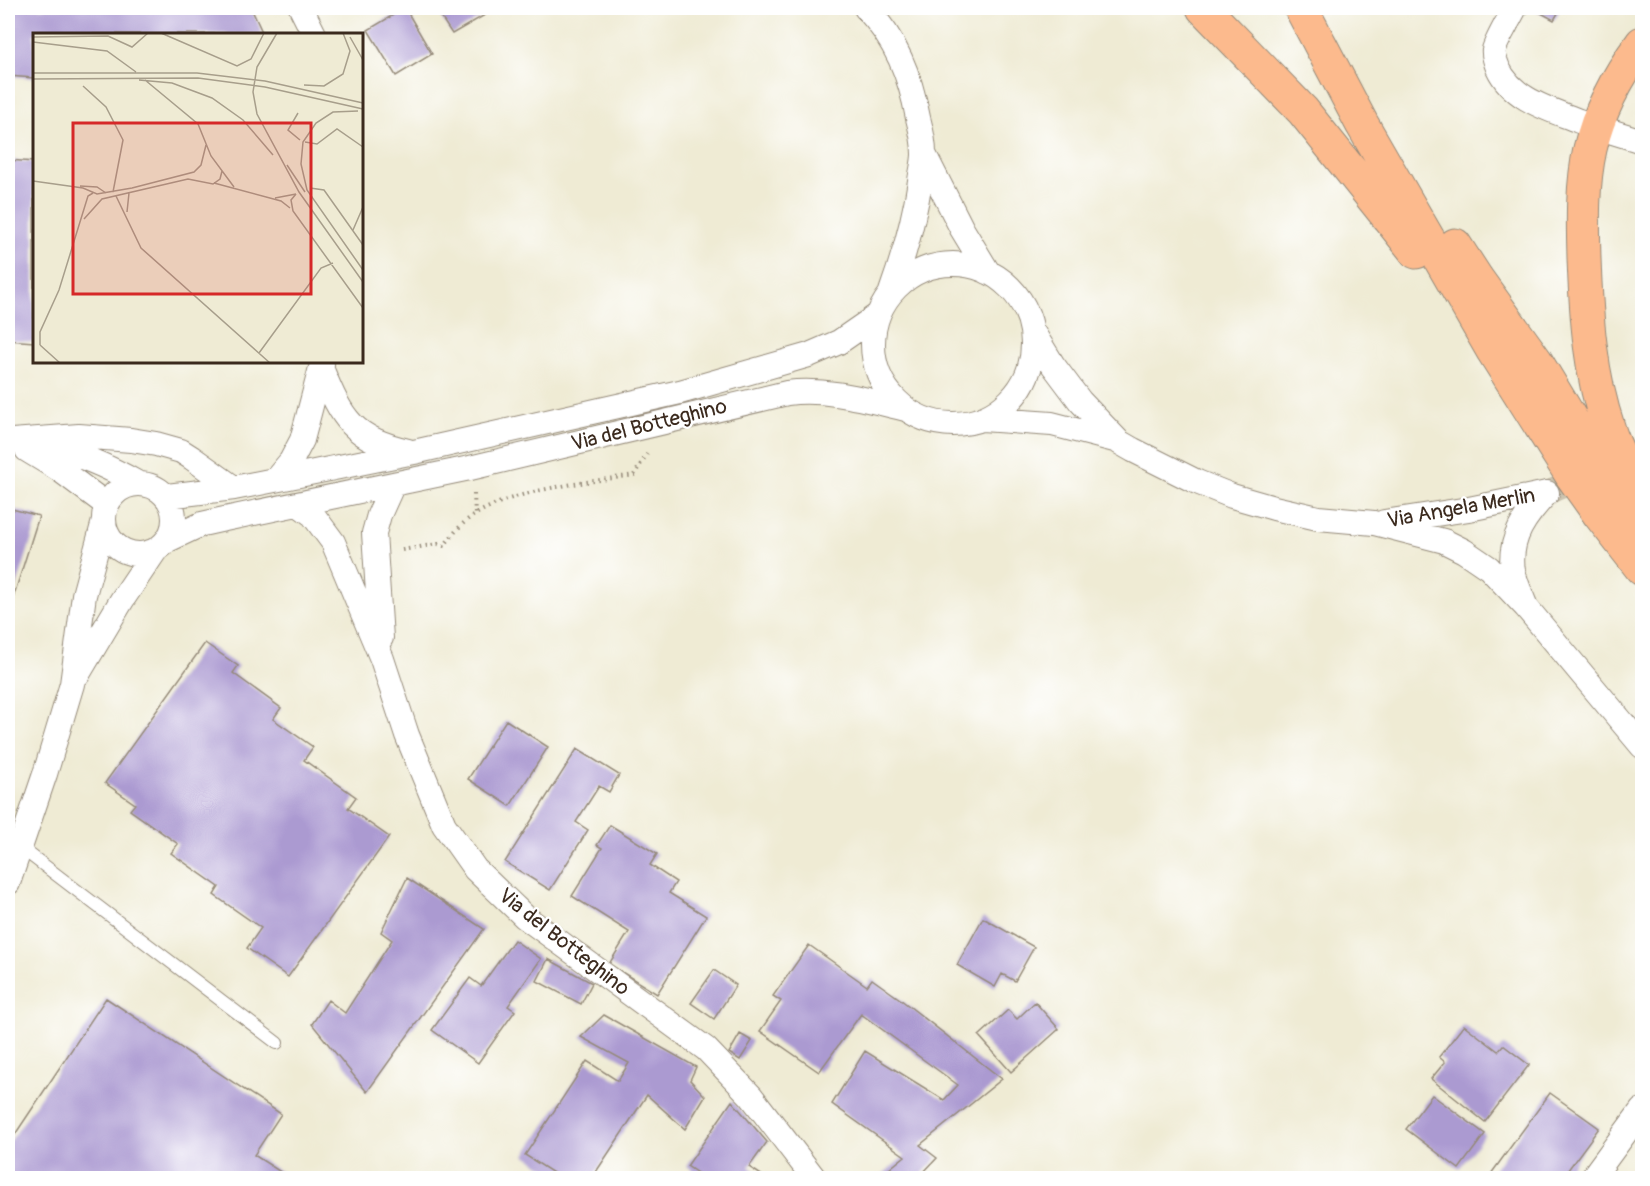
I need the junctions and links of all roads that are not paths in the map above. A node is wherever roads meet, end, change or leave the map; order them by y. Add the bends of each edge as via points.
1 (301, 8) edge
2 (866, 8) edge
3 (1203, 8) edge
4 (1301, 8) edge
5 (1324, 8) edge
6 (1515, 8) edge
7 (314, 33) edge
8 (1642, 43) edge
9 (1579, 121) dead end
10 (1612, 132) dead end
11 (1642, 141) edge
12 (924, 154) junction
13 (988, 272) junction
14 (891, 292) junction
15 (878, 315) junction
16 (1034, 334) junction
17 (1492, 351) junction
18 (322, 366) edge
19 (906, 409) junction
20 (982, 419) junction
21 (10, 441) edge
22 (1119, 442) junction
23 (414, 452) junction
24 (276, 479) junction
25 (139, 484) junction
26 (393, 484) junction
27 (234, 488) junction
28 (1642, 494) edge
29 (167, 496) junction
30 (298, 504) junction
31 (105, 513) junction
32 (1642, 518) edge
33 (1374, 523) junction
34 (161, 545) junction
35 (1642, 569) edge
36 (1526, 607) junction
37 (382, 659) junction
38 (72, 684) junction
39 (1642, 746) edge
40 (20, 847) junction
41 (8, 883) edge
42 (277, 1043) dead end
43 (1642, 1110) edge
44 (814, 1179) edge
45 (1592, 1179) edge

1 - 7 street
2 - 12 street, Via del Botteghino via 904,65
3 - 17 highway via 1303,111
4 - 17 highway via 1362,124
5 - 32 highway via 1405,165 1589,449
6 - 9 street via 1494,50 1500,72 1532,102
8 - 28 highway via 1616,84 1594,134 1584,183 1583,227 1587,319 1600,399 1612,438
10 - 11 street
12 - 13 street, Via del Botteghino
12 - 14 street, Via del Botteghino via 916,208
13 - 14 street, Via del Botteghino via 968,265 936,266 912,275
13 - 16 street, Via del Botteghino via 1019,297
14 - 15 street, Via del Botteghino
15 - 19 street, Via del Botteghino via 873,336 876,367 891,394
15 - 23 street, Via del Botteghino via 839,342 809,356 680,392
16 - 20 street, Via del Botteghino via 1032,361 1023,386 1005,406
16 - 22 street, Via Angela Merlin via 1080,401
17 - 35 highway via 1572,476
18 - 23 street, Via del Botteghino via 336,403 358,432 383,445
18 - 24 street, Via del Botteghino via 302,440
19 - 20 street, Via del Botteghino via 943,424
19 - 26 street, Via del Botteghino via 838,394 787,393
20 - 22 street, Via Angela Merlin via 1052,424
21 - 25 street via 69,452
21 - 27 street via 79,436 156,444 192,458
21 - 31 street via 60,470
22 - 33 street, Via Angela Merlin via 1232,496 1318,518
23 - 24 street, Via del Botteghino
24 - 27 street, Via del Botteghino
25 - 29 street via 152,486
25 - 31 street via 119,490
26 - 30 street, Via del Botteghino
26 - 37 street, Via del Botteghino via 374,533
27 - 29 street, Via del Botteghino
29 - 34 street via 174,513 173,526
30 - 34 street, Via del Botteghino via 202,524
30 - 37 street, Via del Botteghino via 313,515 333,542
31 - 34 street via 108,535 120,548 142,554
31 - 38 street via 84,595
33 - 36 street, Via Angela Merlin via 1464,550 1489,568
33 - 36 street, Via Angela Merlin via 1547,493 1529,512 1516,537 1513,568
34 - 38 street via 140,572
36 - 39 street, Via Angela Merlin
37 - 44 street, Via del Botteghino via 407,735 444,825 476,868 525,917 705,1049 751,1096
38 - 40 street
40 - 41 street
40 - 42 lane
43 - 45 street

